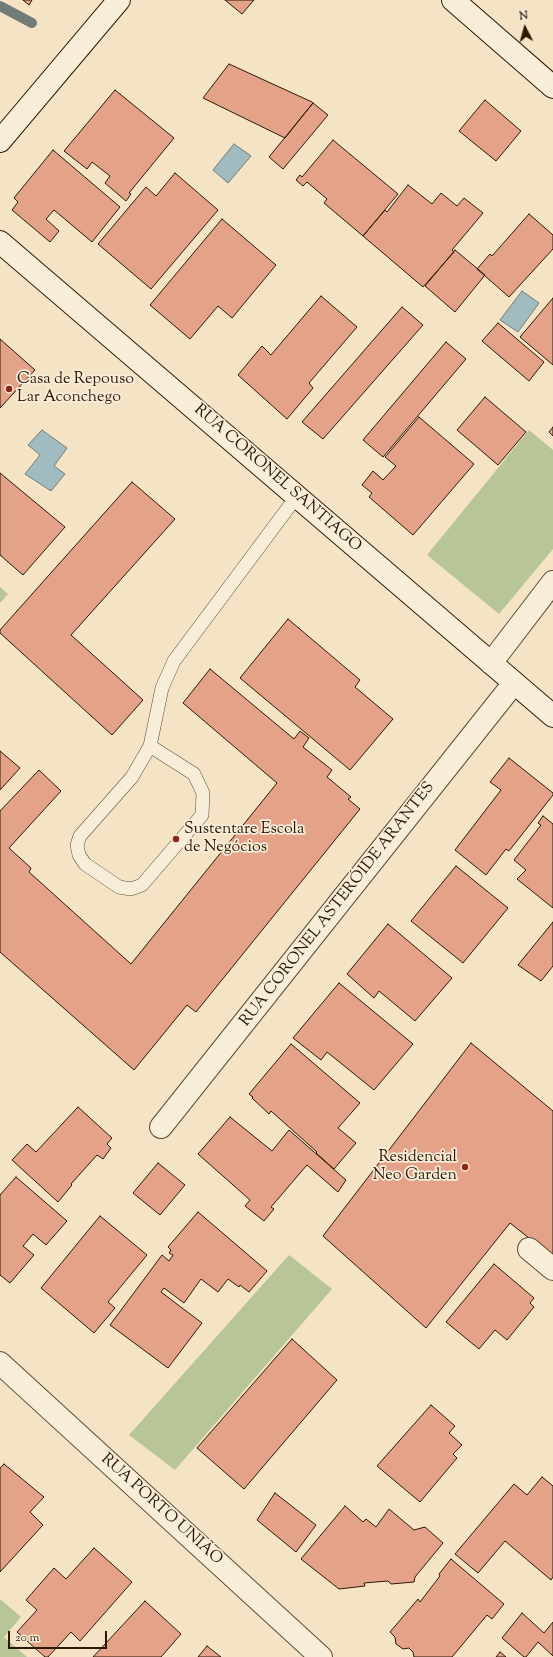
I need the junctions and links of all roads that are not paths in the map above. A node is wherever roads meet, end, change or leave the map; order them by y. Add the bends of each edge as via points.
1 (119, 0) edge
2 (453, 0) edge
3 (553, 87) edge
4 (0, 140) edge
5 (0, 242) edge
6 (297, 496) junction
7 (553, 582) edge
8 (491, 663) junction
9 (514, 683) junction
10 (553, 716) edge
11 (150, 746) junction
12 (162, 1127) dead end
13 (529, 1249) dead end
14 (553, 1269) edge
15 (0, 1363) edge
16 (322, 1657) edge

1 - 4 street
2 - 3 street
5 - 6 street, RUA CORONEL SANTIAGO
6 - 8 street, RUA CORONEL SANTIAGO
6 - 11 lane via 174,661 162,688
7 - 8 street
8 - 9 street, RUA CORONEL SANTIAGO
9 - 10 street, RUA CORONEL SANTIAGO
9 - 12 street, RUA CORONEL ASTERÓIDE ARANTES
11 - 11 lane via 194,774 203,793 202,815 142,885 131,890 119,887 85,864 79,855 77,845 80,836 132,777
13 - 14 street
15 - 16 street, RUA PORTO UNIÃO

